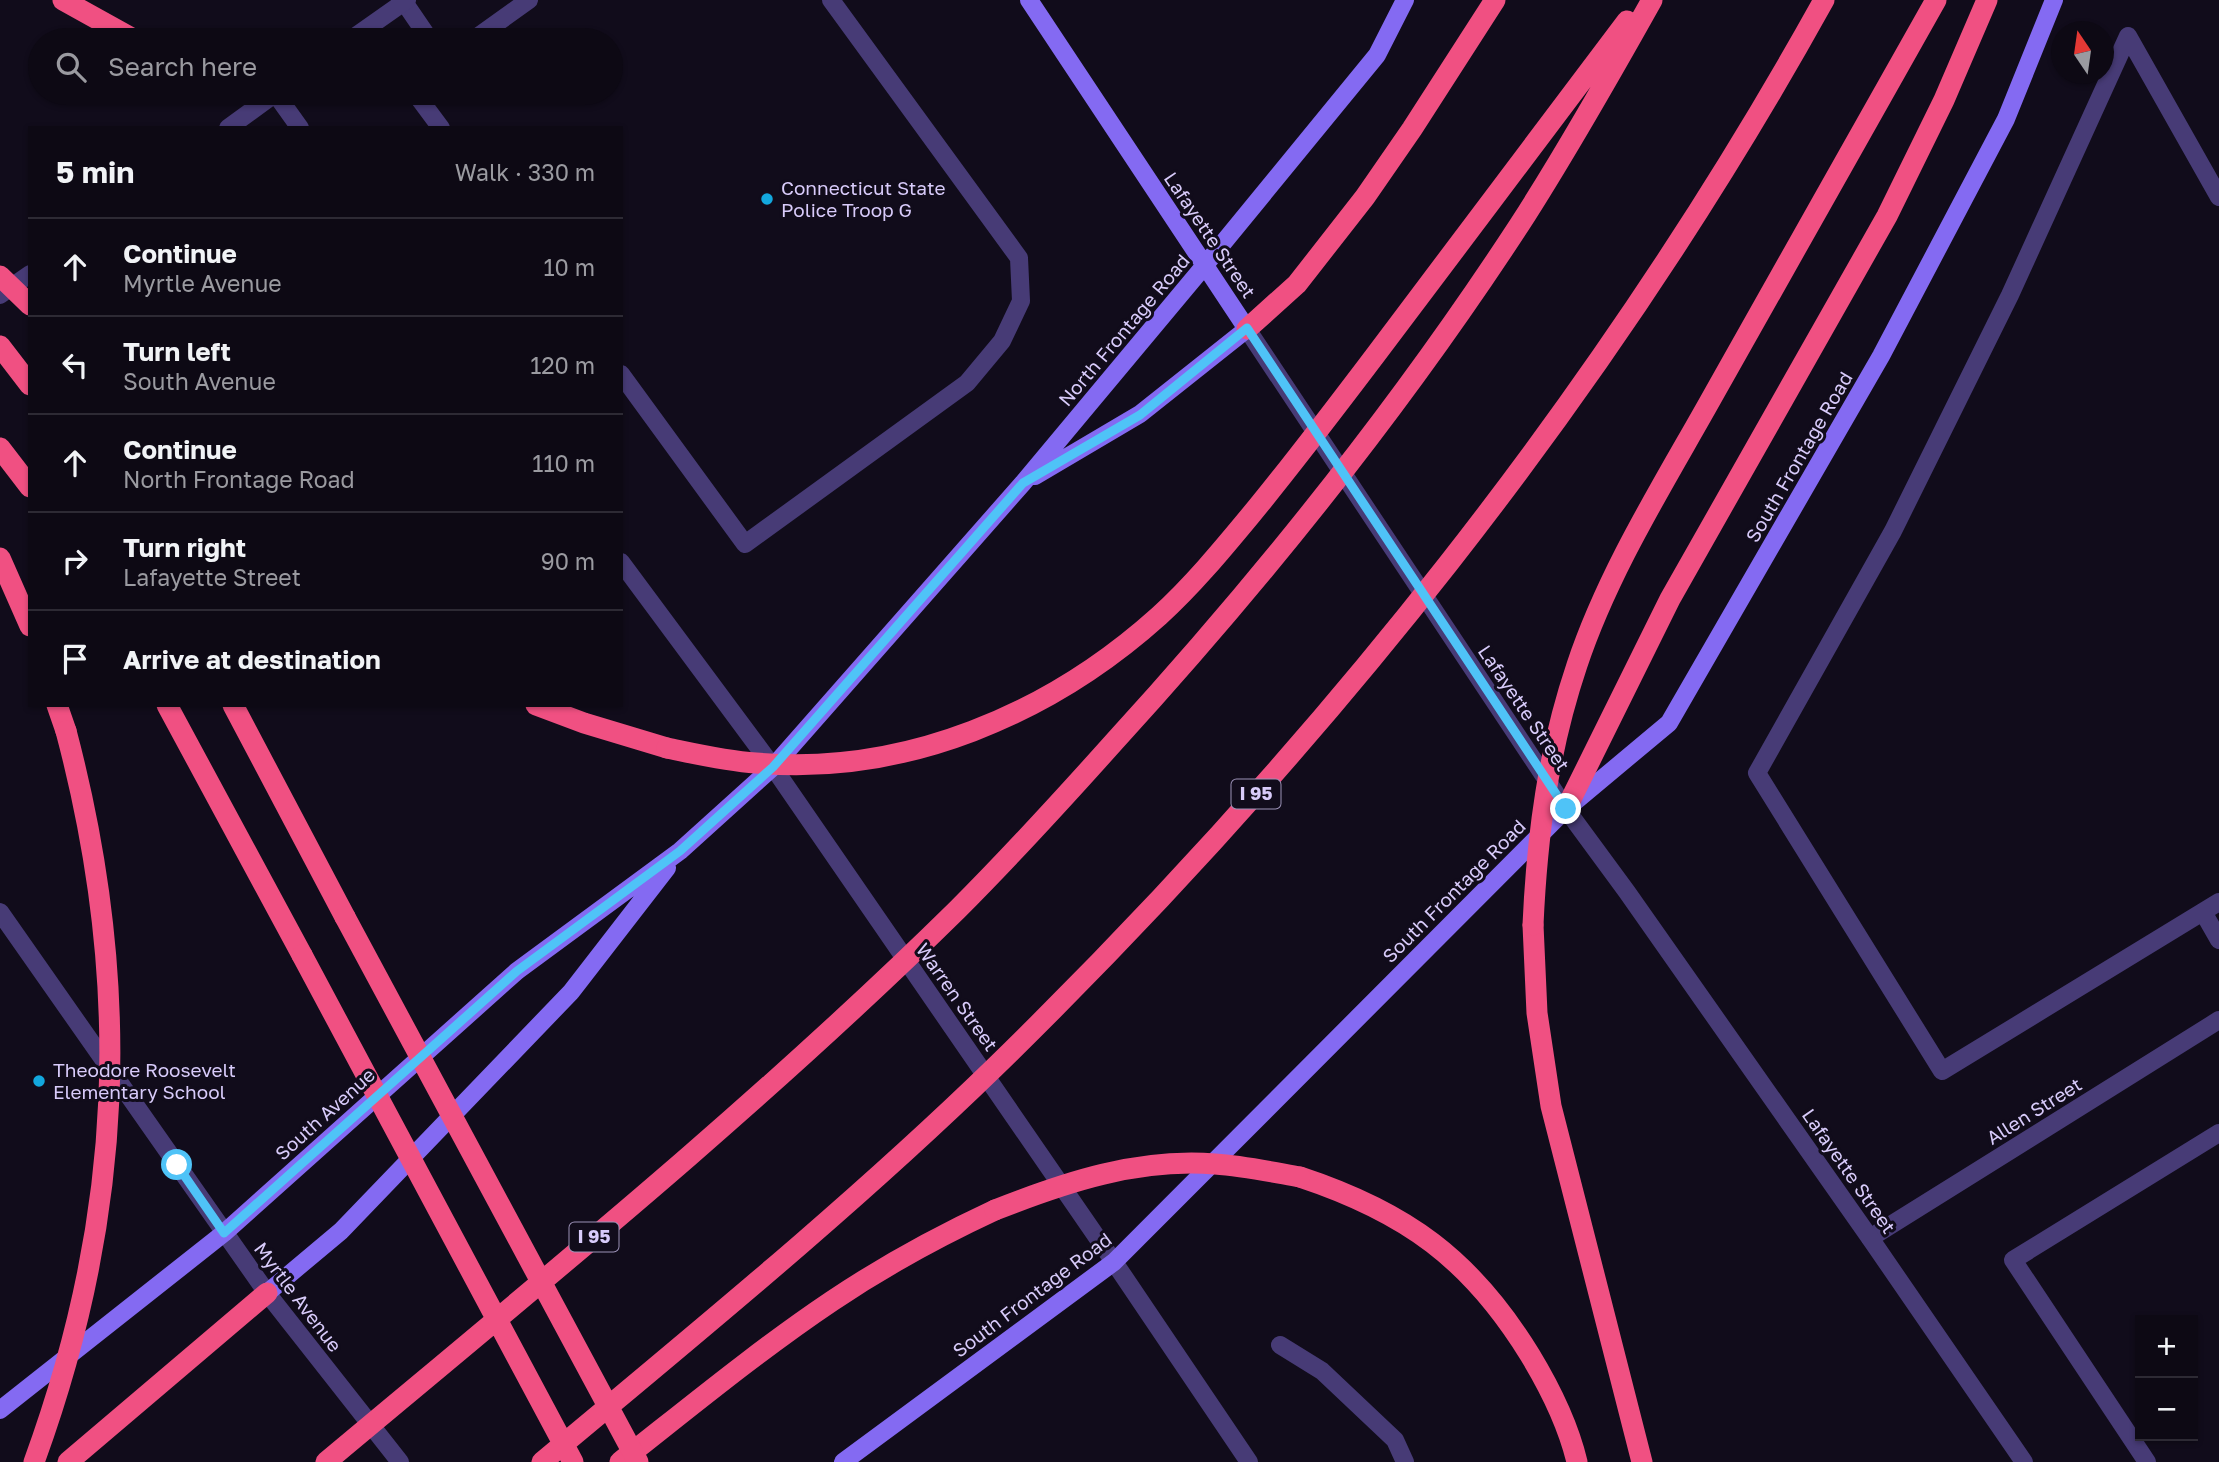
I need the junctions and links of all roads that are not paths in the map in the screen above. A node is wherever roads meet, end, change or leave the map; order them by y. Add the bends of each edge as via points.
1 (62, 0) edge
2 (529, 0) edge
3 (831, 0) edge
4 (1029, 0) edge
5 (1405, 0) edge
6 (1495, 0) edge
7 (1643, 0) edge
8 (1652, 0) edge
9 (1824, 0) edge
10 (1936, 0) edge
11 (1987, 0) edge
12 (2054, 0) edge
13 (406, 1) edge
14 (113, 28) edge
15 (367, 28) edge
16 (423, 28) edge
17 (490, 28) edge
18 (258, 105) edge
19 (283, 105) edge
20 (424, 105) edge
21 (231, 126) edge
22 (299, 126) edge
23 (440, 126) edge
24 (2219, 197) edge
25 (1205, 265) junction
26 (28, 275) edge
27 (0, 276) edge
28 (0, 295) edge
29 (28, 303) edge
30 (1247, 328) junction
31 (0, 346) edge
32 (623, 377) edge
33 (28, 382) edge
34 (0, 448) edge
35 (1023, 483) junction
36 (28, 485) edge
37 (0, 558) edge
38 (623, 565) edge
39 (28, 621) edge
40 (58, 707) edge
41 (168, 707) edge
42 (234, 707) edge
43 (541, 707) edge
44 (773, 767) junction
45 (1566, 809) junction
46 (680, 851) junction
47 (2219, 902) edge
48 (0, 912) edge
49 (2203, 912) junction
50 (2219, 940) edge
51 (2219, 1020) edge
52 (2219, 1133) edge
53 (224, 1233) junction
54 (1870, 1238) junction
55 (1114, 1262) junction
56 (267, 1293) junction
57 (1280, 1345) dead end
58 (0, 1410) edge
59 (34, 1462) edge
60 (68, 1462) edge
61 (326, 1462) edge
62 (400, 1462) edge
63 (542, 1462) edge
64 (573, 1462) edge
65 (620, 1462) edge
66 (638, 1462) edge
67 (843, 1462) edge
68 (1249, 1462) edge
69 (1405, 1462) edge
70 (1577, 1462) edge
71 (1642, 1462) edge
72 (2024, 1462) edge
73 (2147, 1462) edge

1 - 14 highway
2 - 17 street
3 - 32 street via 1019,258 1021,301 1002,341 967,383 745,544
4 - 25 main road, Lafayette Street
5 - 25 main road, North Frontage Road via 1377,55
6 - 30 highway via 1365,197 1297,284
7 - 43 highway, bridge via 1279,480 1198,577 1160,615 1091,670 1014,714 961,736 915,750 806,764 758,764 667,748
8 - 61 highway, I 95, bridge via 1522,221 1439,344 1263,572 1160,692 968,898 857,1006 622,1213
9 - 63 highway, I 95, bridge via 1673,247 1576,390 1442,572 1300,746 1100,963 992,1070 826,1221
10 - 71 highway, bridge via 1652,504 1592,625 1566,701 1545,787 1533,925 1537,1013 1551,1106
11 - 45 highway via 1887,216 1670,599
12 - 45 main road, South Frontage Road via 2006,119 1881,356 1669,723
13 - 15 street
13 - 16 street
18 - 21 street
19 - 22 street
20 - 23 street
24 - 49 street via 2128,36 2010,295 1893,531 1757,774 1942,1071
25 - 30 main road, Lafayette Street
25 - 35 main road, North Frontage Road
26 - 28 street
27 - 29 highway, bridge
30 - 35 main road, North Frontage Road via 1140,415
30 - 45 street, Lafayette Street
31 - 33 highway
34 - 36 highway
35 - 44 main road, North Frontage Road
37 - 39 highway
38 - 44 street, Warren Street
40 - 59 highway, bridge via 81,791 98,879 110,988 110,1095 92,1254 64,1369
41 - 64 highway, bridge
42 - 66 highway, bridge
44 - 46 main road, South Avenue
44 - 55 street, Warren Street
45 - 54 street, Lafayette Street
45 - 55 main road, South Frontage Road
46 - 53 main road, South Avenue via 517,971
46 - 56 main road, South Avenue via 571,992 341,1231
47 - 49 street
48 - 53 street, Myrtle Avenue
49 - 50 street
51 - 54 street, Allen Street
52 - 73 street via 2013,1260
53 - 56 street, Myrtle Avenue
53 - 58 main road, South Avenue
54 - 72 street, Lafayette Street
55 - 67 main road, South Frontage Road
55 - 68 street, Warren Street
56 - 60 highway
56 - 62 street, Myrtle Avenue
57 - 69 street via 1322,1371 1395,1440
65 - 70 highway, bridge via 832,1301 920,1247 995,1210 1066,1183 1171,1163 1213,1163 1300,1177 1341,1191 1422,1233 1478,1283 1501,1312 1543,1377

